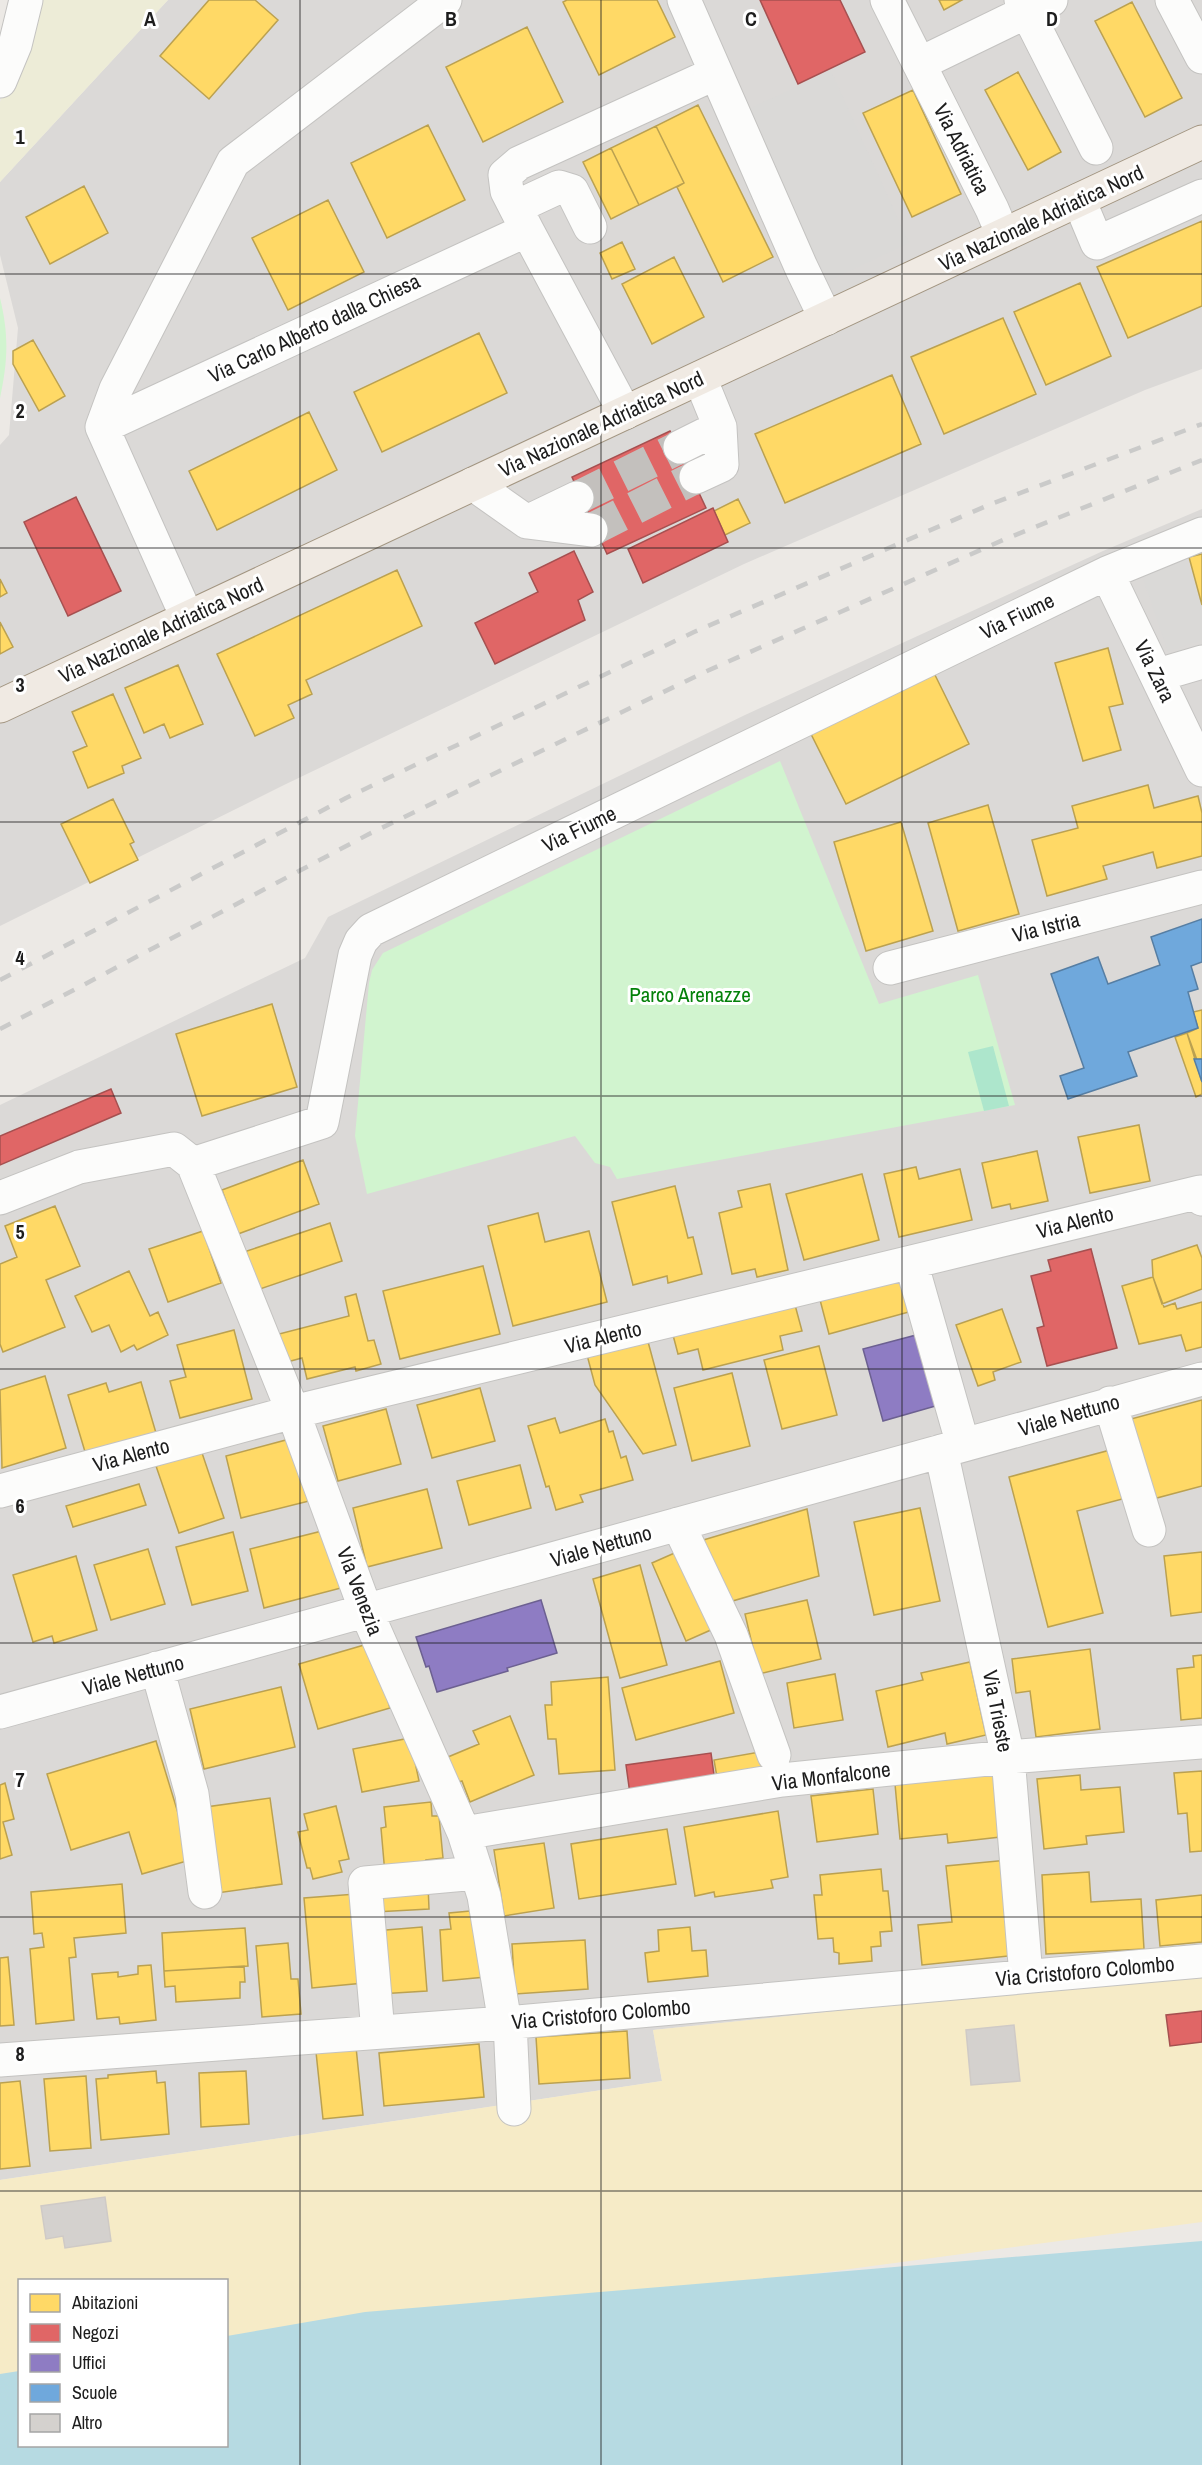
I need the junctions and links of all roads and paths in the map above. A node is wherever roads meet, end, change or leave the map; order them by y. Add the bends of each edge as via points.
1 (26, 0) edge
2 (445, 0) edge
3 (684, 0) edge
4 (887, 0) edge
5 (1172, 0) edge
6 (1033, 4) edge
7 (1202, 57) edge
8 (919, 64) junction
9 (716, 73) junction
10 (0, 81) edge
11 (1202, 142) edge
12 (1096, 148) dead end
13 (1202, 196) edge
14 (1079, 200) junction
15 (521, 218) junction
16 (590, 227) dead end
17 (1003, 235) junction
18 (826, 319) junction
19 (700, 378) junction
20 (625, 413) junction
21 (102, 427) junction
22 (720, 428) junction
23 (680, 447) tunnel mouth
24 (696, 477) tunnel mouth
25 (473, 484) junction
26 (577, 498) tunnel mouth
27 (527, 522) junction
28 (591, 530) tunnel mouth
29 (1202, 534) edge
30 (1107, 573) junction
31 (187, 617) junction
32 (1202, 662) edge
33 (1158, 675) junction
34 (0, 706) edge
35 (1202, 770) edge
36 (1202, 887) edge
37 (890, 968) dead end
38 (193, 1164) junction
39 (0, 1198) edge
40 (1202, 1198) edge
41 (911, 1262) junction
42 (1202, 1379) edge
43 (1110, 1403) junction
44 (293, 1412) junction
45 (952, 1448) junction
46 (0, 1491) edge
47 (678, 1524) junction
48 (1149, 1530) dead end
49 (366, 1611) junction
50 (157, 1668) junction
51 (0, 1712) edge
52 (1202, 1742) edge
53 (774, 1755) dead end
54 (1008, 1756) junction
55 (464, 1833) junction
56 (477, 1873) junction
57 (205, 1892) dead end
58 (1202, 1961) edge
59 (1026, 1976) junction
60 (508, 2022) junction
61 (378, 2032) junction
62 (0, 2060) edge
63 (514, 2109) dead end

1 - 10 street via 15,45
2 - 21 street via 267,138 140,386
3 - 9 street
4 - 8 street, Via Adriatica
5 - 7 street
6 - 8 street
6 - 12 street
8 - 17 street, Via Adriatica
9 - 15 street via 519,163 505,175 507,190
9 - 18 street
11 - 14 main road, Via Nazionale Adriatica Nord
13 - 14 street via 1097,243
14 - 17 main road, Via Nazionale Adriatica Nord
15 - 16 street, Via Carlo Alberto dalla Chiesa via 559,187 572,191
15 - 20 street
15 - 21 street, Via Carlo Alberto dalla Chiesa
17 - 18 main road, Via Nazionale Adriatica Nord
18 - 19 main road, Via Nazionale Adriatica Nord
19 - 20 main road, Via Nazionale Adriatica Nord
19 - 22 street
20 - 25 main road, Via Nazionale Adriatica Nord
21 - 31 street
22 - 23 street
22 - 24 street via 722,465
25 - 27 street
25 - 31 main road, Via Nazionale Adriatica Nord
26 - 27 street
27 - 28 street
29 - 30 street, Via Fiume
30 - 33 street, Via Zara
30 - 38 street, Via Fiume via 371,930 356,955 322,1122
31 - 34 main road, Via Nazionale Adriatica Nord
32 - 33 street
33 - 35 street, Via Zara
36 - 37 street, Via Istria
38 - 39 street via 174,1149 79,1167
38 - 44 street, Via Venezia
40 - 41 street, Via Alento via 1200,1192
41 - 44 street, Via Alento
41 - 45 street, Via Trieste
42 - 43 street, Viale Nettuno
43 - 45 street, Viale Nettuno
43 - 48 street
44 - 46 street, Via Alento
44 - 49 street, Via Venezia
45 - 47 street, Viale Nettuno
45 - 54 street, Via Trieste
47 - 49 street, Viale Nettuno
47 - 53 street via 731,1635
49 - 50 street, Viale Nettuno
49 - 55 street, Via Venezia
50 - 51 street, Viale Nettuno
50 - 57 street via 192,1794
52 - 54 street, Via Monfalcone
54 - 55 street, Via Monfalcone via 782,1780
54 - 59 street, Via Trieste
55 - 56 street, Via Venezia
56 - 60 street, Via Venezia
56 - 61 street via 365,1883
58 - 59 street, Via Cristoforo Colombo
59 - 60 street, Via Cristoforo Colombo
60 - 61 street, Via Cristoforo Colombo
60 - 63 street, Via Venezia
61 - 62 street, Via Cristoforo Colombo

